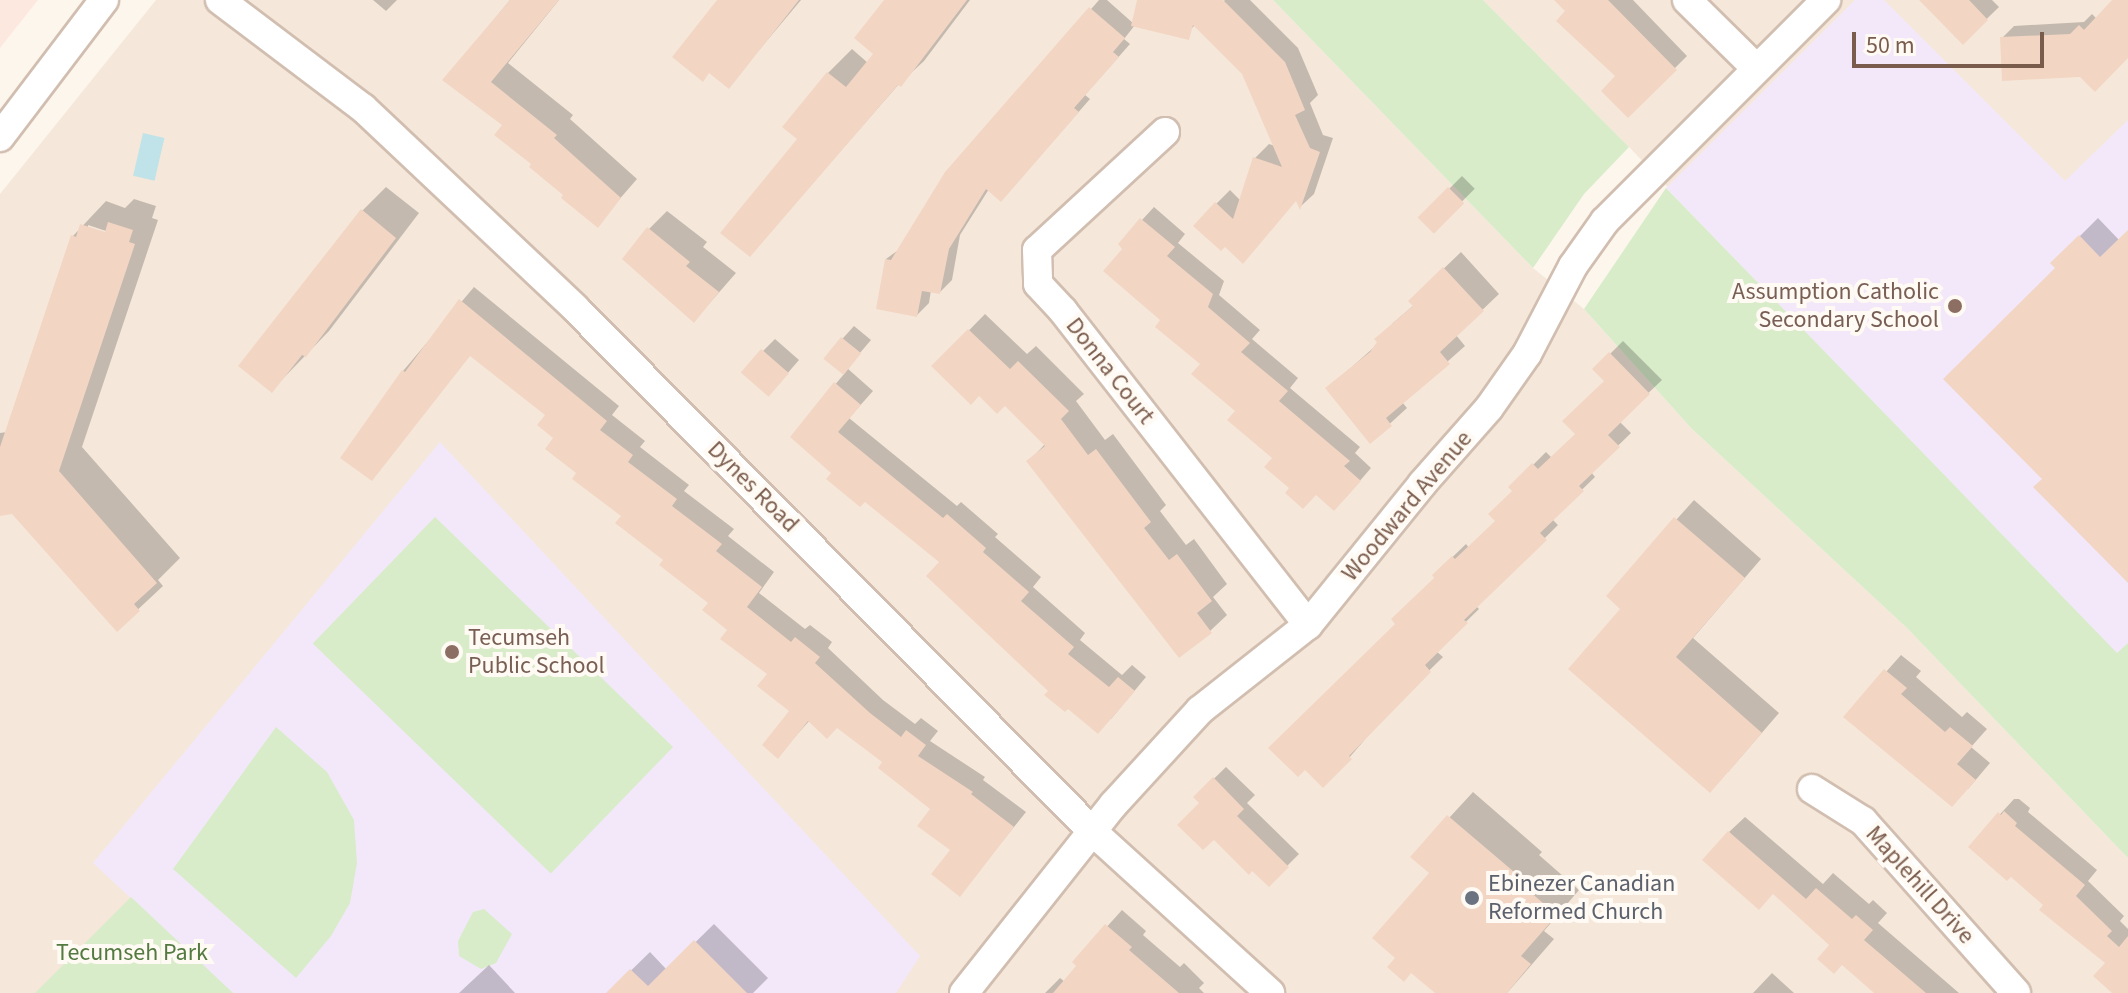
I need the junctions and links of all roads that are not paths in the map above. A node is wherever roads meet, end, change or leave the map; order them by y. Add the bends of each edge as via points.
1 (104, 0) edge
2 (220, 0) edge
3 (1687, 0) edge
4 (1826, 0) edge
5 (1756, 68) junction
6 (1165, 132) dead end
7 (0, 137) edge
8 (1308, 625) junction
9 (1812, 789) dead end
10 (1092, 831) junction
11 (964, 993) edge
12 (1270, 993) edge
13 (2016, 993) edge

1 - 7 street
2 - 10 street, Dynes Road via 363,108 575,308
3 - 5 street
4 - 5 street, Woodward Avenue
5 - 8 street, Woodward Avenue via 1605,221 1489,408
6 - 8 street, Donna Court via 1037,250 1038,284
8 - 10 street, Woodward Avenue via 1200,710
9 - 13 street, Maplehill Drive via 1863,821
10 - 11 street, Woodward Avenue
10 - 12 street, Dynes Road

